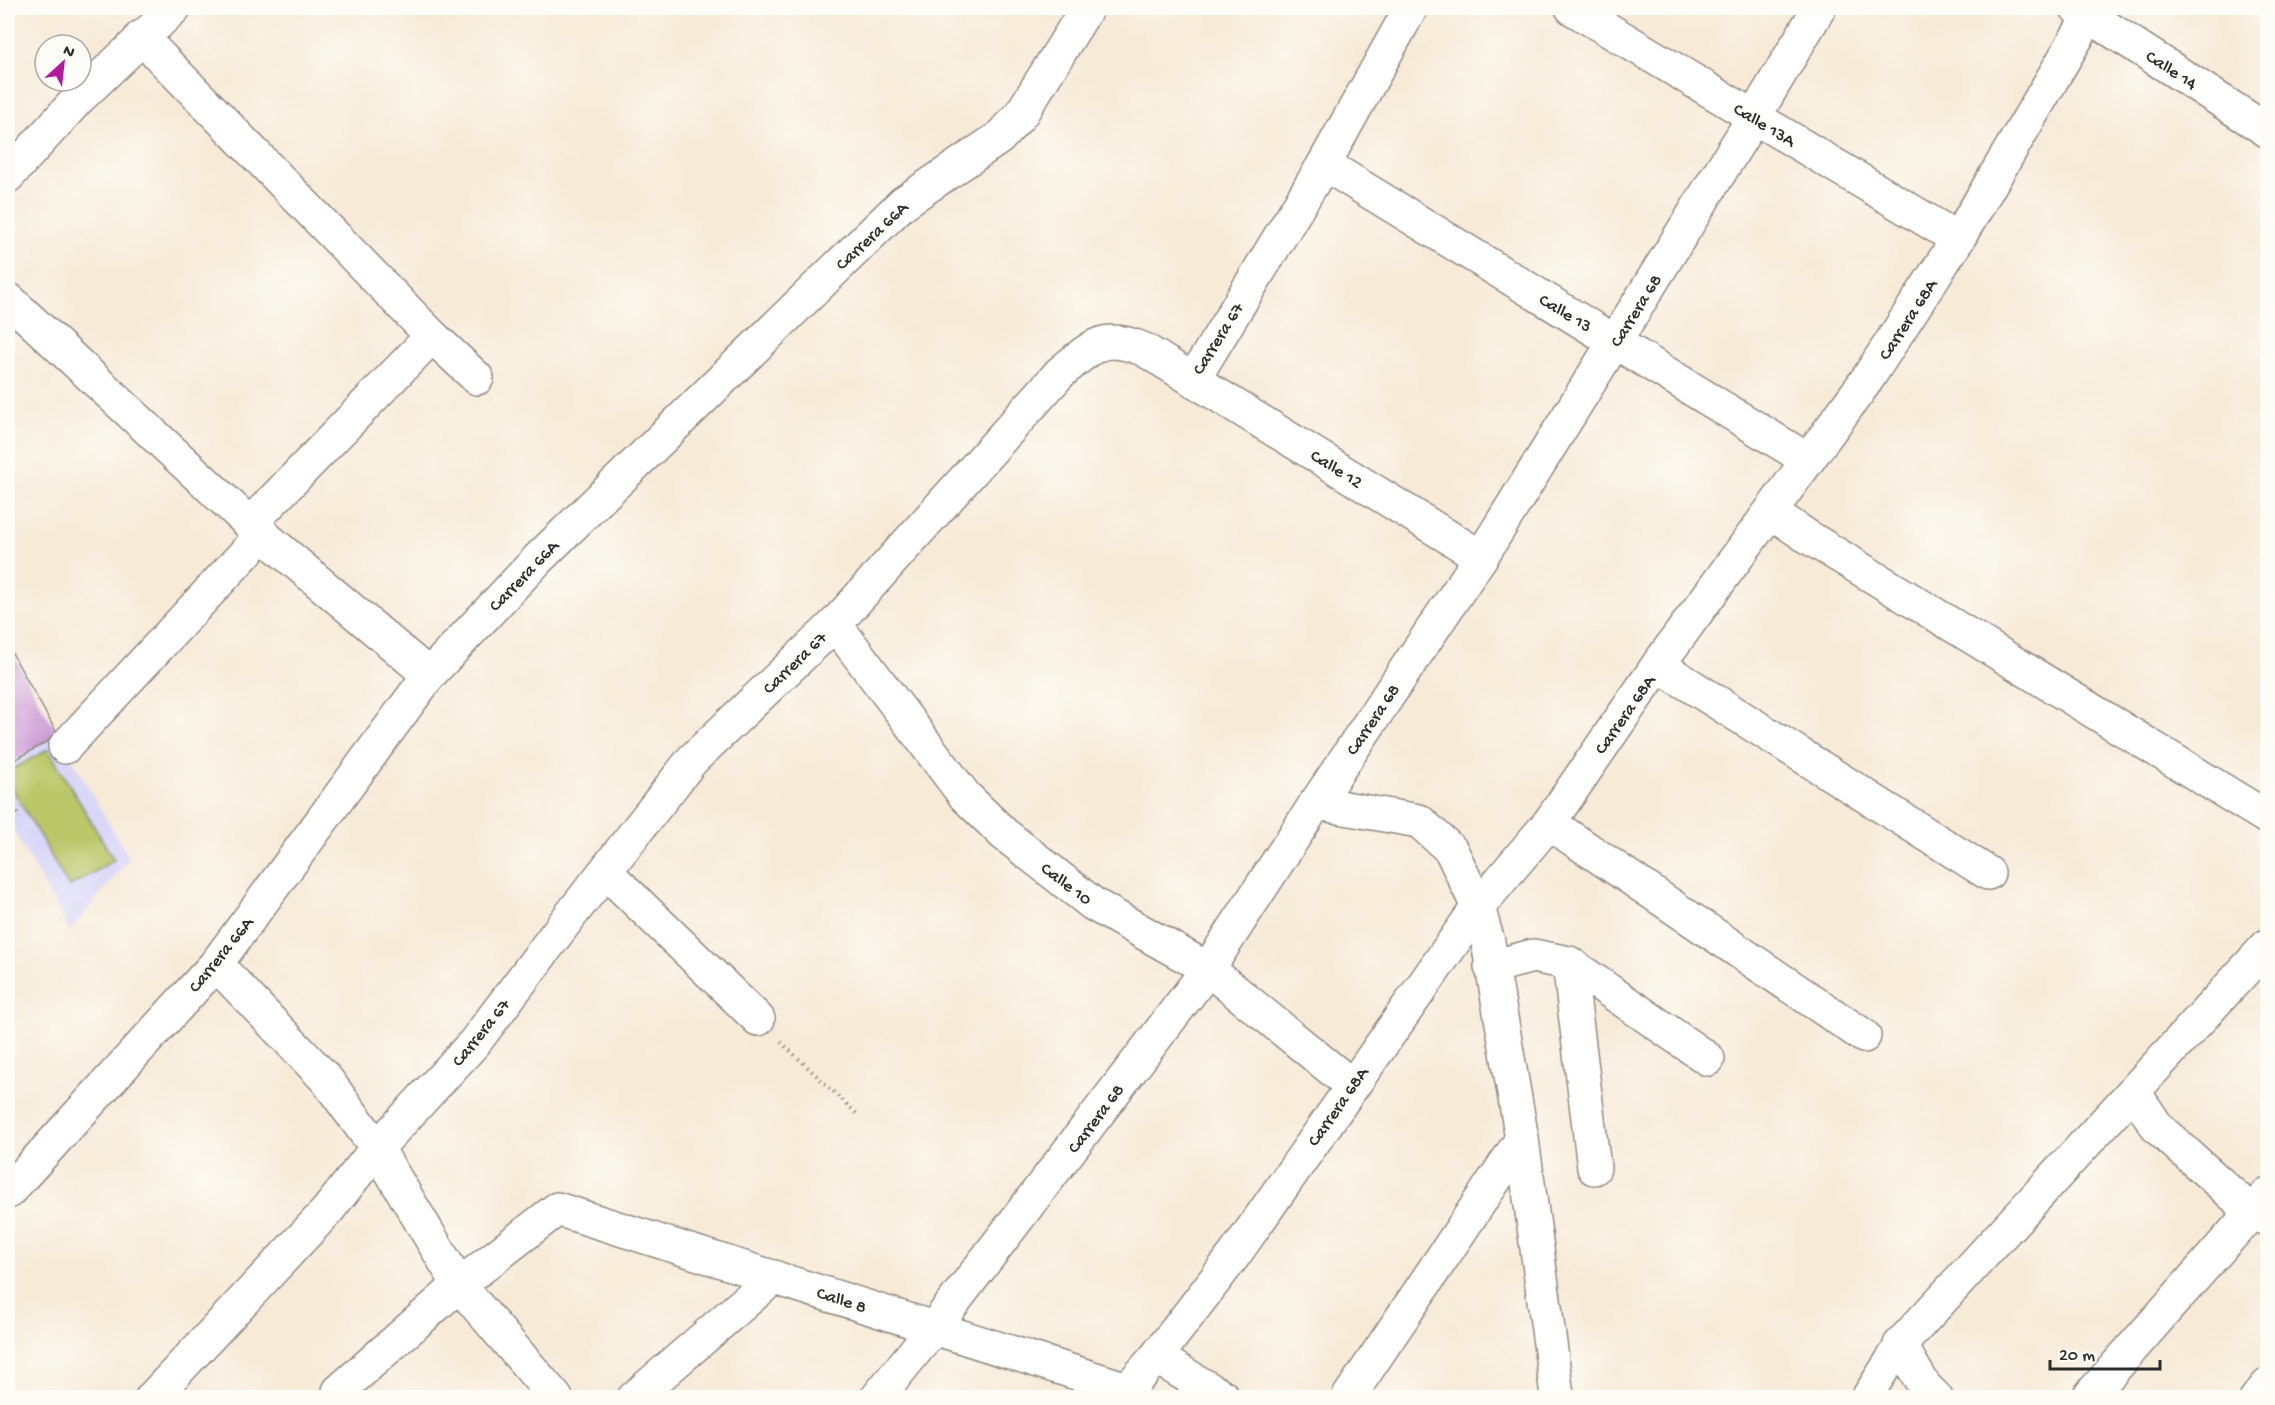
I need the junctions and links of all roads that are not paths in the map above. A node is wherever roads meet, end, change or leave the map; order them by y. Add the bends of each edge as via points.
1 (174, 8) edge
2 (1087, 8) edge
3 (1411, 8) edge
4 (1572, 8) edge
5 (1819, 8) edge
6 (2087, 10) edge
7 (141, 37) junction
8 (1754, 117) junction
9 (2268, 131) edge
10 (1324, 164) junction
11 (8, 176) edge
12 (1958, 239) junction
13 (8, 299) edge
14 (432, 336) junction
15 (1615, 342) junction
16 (477, 378) dead end
17 (1193, 380) junction
18 (1808, 460) junction
19 (1771, 512) junction
20 (256, 529) junction
21 (1481, 557) junction
22 (835, 624) junction
23 (1658, 665) junction
24 (429, 675) junction
25 (65, 747) dead end
26 (1316, 803) junction
27 (2268, 818) edge
28 (1549, 823) junction
29 (606, 872) junction
30 (1988, 873) dead end
31 (1478, 907) junction
32 (2268, 945) edge
33 (1569, 963) junction
34 (216, 964) junction
35 (1491, 967) junction
36 (1208, 969) junction
37 (758, 1019) road end
38 (1864, 1036) dead end
39 (1708, 1059) dead end
40 (1351, 1085) junction
41 (2133, 1092) junction
42 (1522, 1139) junction
43 (377, 1148) junction
44 (1594, 1168) dead end
45 (8, 1192) edge
46 (2262, 1209) edge
47 (774, 1277) junction
48 (459, 1285) junction
49 (933, 1329) junction
50 (1900, 1345) junction
51 (1156, 1357) junction
52 (2268, 1385) edge
53 (1123, 1393) edge
54 (152, 1398) edge
55 (345, 1398) edge
56 (556, 1398) edge
57 (634, 1398) edge
58 (877, 1398) edge
59 (1224, 1398) edge
60 (1348, 1398) edge
61 (1555, 1398) edge
62 (1866, 1398) edge
63 (1936, 1398) edge
64 (2088, 1398) edge
65 (2257, 1398) edge

1 - 7 street
2 - 24 street, Carrera 66A via 1020,114 999,138 903,203 537,559
3 - 10 street, Carrera 67
4 - 8 street, Calle 13A
5 - 8 street, Carrera 68
6 - 9 street, Calle 14
6 - 12 street, Carrera 68A
7 - 11 street
7 - 14 street
8 - 12 street, Calle 13A
8 - 15 street, Carrera 68
10 - 15 street, Calle 13
10 - 17 street, Carrera 67
12 - 18 street, Carrera 68A via 1868,378
13 - 20 street
14 - 16 street
14 - 20 street
15 - 18 street, Calle 13
15 - 21 street, Carrera 68
17 - 21 street, Calle 12
17 - 22 street, Carrera 67 via 1125,342 1106,340 1084,353 1060,373
18 - 19 street, Carrera 68A
19 - 23 street, Carrera 68A
19 - 27 street
20 - 24 street
20 - 25 street
21 - 26 street, Carrera 68
22 - 29 street, Carrera 67 via 692,760
22 - 36 street, Calle 10 via 965,796 1004,834 1093,904
23 - 28 street, Carrera 68A
23 - 30 street
24 - 34 street, Carrera 66A
26 - 31 street via 1419,821 1451,850
26 - 36 street, Carrera 68
28 - 31 street, Carrera 68A
28 - 38 street
29 - 37 street
29 - 43 street, Carrera 67 via 475,1042
31 - 35 street
31 - 40 street, Carrera 68A
32 - 41 street
33 - 35 street via 1533,956
33 - 39 street
33 - 44 street
34 - 43 street via 326,1079
34 - 45 street, Carrera 66A
35 - 42 street
36 - 40 street, Calle 10
36 - 49 street, Carrera 68
40 - 51 street, Carrera 68A via 1235,1254
41 - 46 street via 2158,1128
41 - 50 street
42 - 60 street
42 - 61 street
43 - 48 street
43 - 54 street, Carrera 67 via 328,1210
46 - 64 street
47 - 48 street, Calle 8 via 557,1209
47 - 49 street, Calle 8
47 - 57 street
48 - 55 street via 339,1391
48 - 56 street
49 - 53 street, Calle 8
49 - 58 street, Carrera 68
50 - 62 street
50 - 63 street
51 - 53 street, Carrera 68A
51 - 59 street
52 - 65 street

